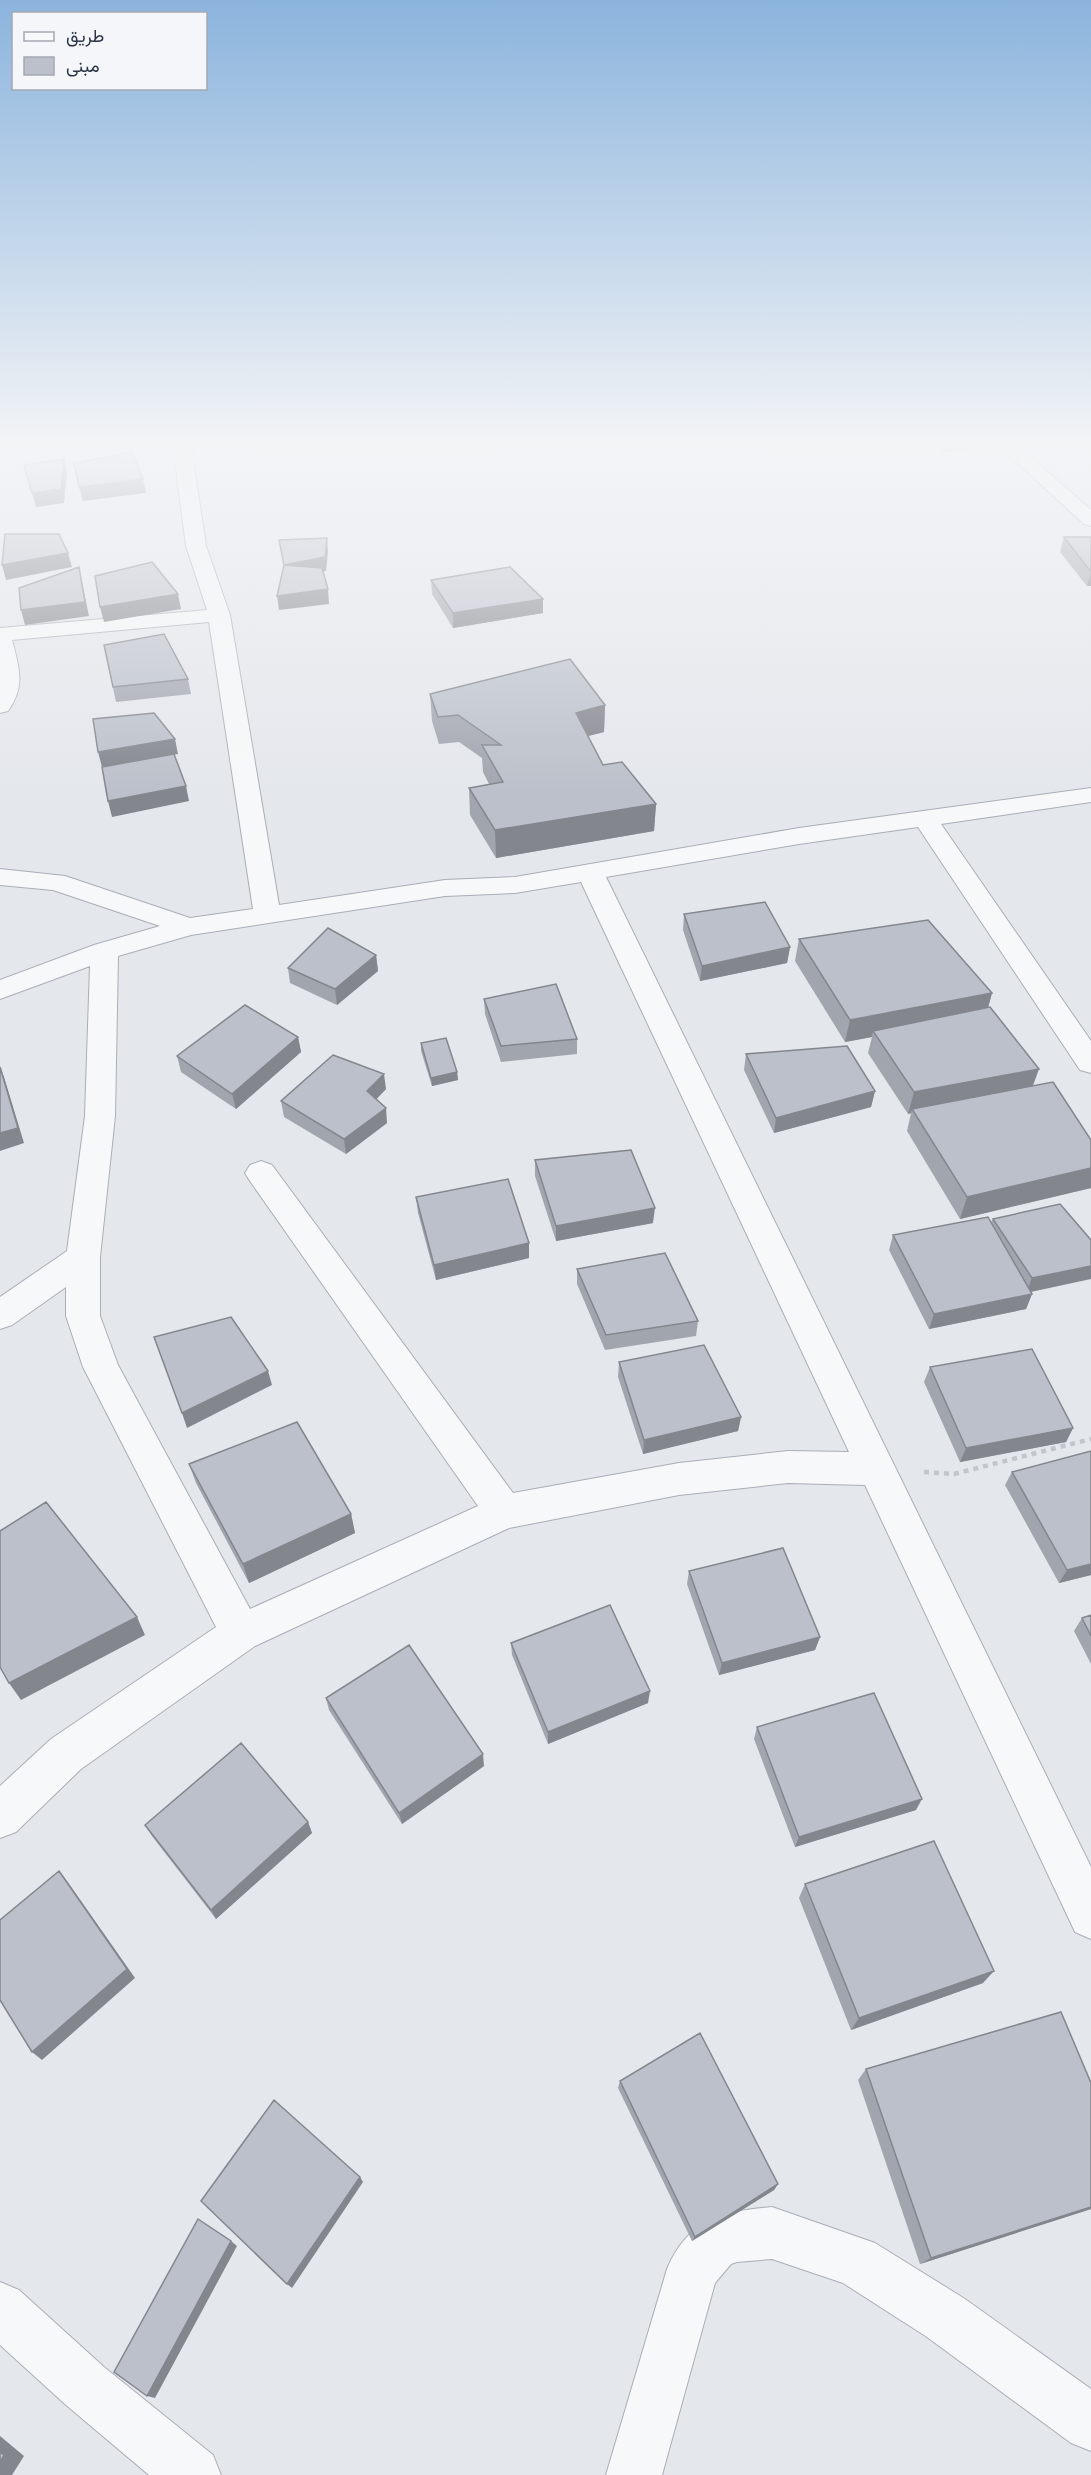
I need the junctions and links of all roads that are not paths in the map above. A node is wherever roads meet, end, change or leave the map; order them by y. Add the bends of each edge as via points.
1 (201, 562) edge
2 (219, 615) junction
3 (0, 636) edge
4 (0, 706) edge
5 (1091, 795) edge
6 (926, 820) junction
7 (590, 872) junction
8 (0, 877) edge
9 (267, 915) junction
10 (189, 927) junction
11 (104, 951) junction
12 (0, 990) edge
13 (1091, 1063) edge
14 (261, 1173) dead end
15 (83, 1257) junction
16 (0, 1315) edge
17 (875, 1468) junction
18 (504, 1512) junction
19 (241, 1633) junction
20 (0, 1816) edge
21 (1091, 1916) edge
22 (0, 2309) edge
23 (1091, 2423) edge
24 (193, 2475) edge
25 (634, 2475) edge

1 - 2 street
2 - 3 street
2 - 9 street
3 - 4 street via 10,675
5 - 6 street
6 - 7 street via 799,836
6 - 13 street
7 - 9 street via 515,885 445,888
7 - 17 street
8 - 10 street via 56,882
9 - 10 street
10 - 11 street
11 - 12 street
11 - 15 street via 100,1116
14 - 18 street
15 - 16 street
15 - 19 street via 83,1316 100,1367
17 - 18 street via 788,1467 679,1479
17 - 21 street
18 - 19 street
19 - 20 street via 66,1754
22 - 24 street
23 - 25 street via 946,2318 857,2261 772,2233 735,2236 713,2246 693,2269

